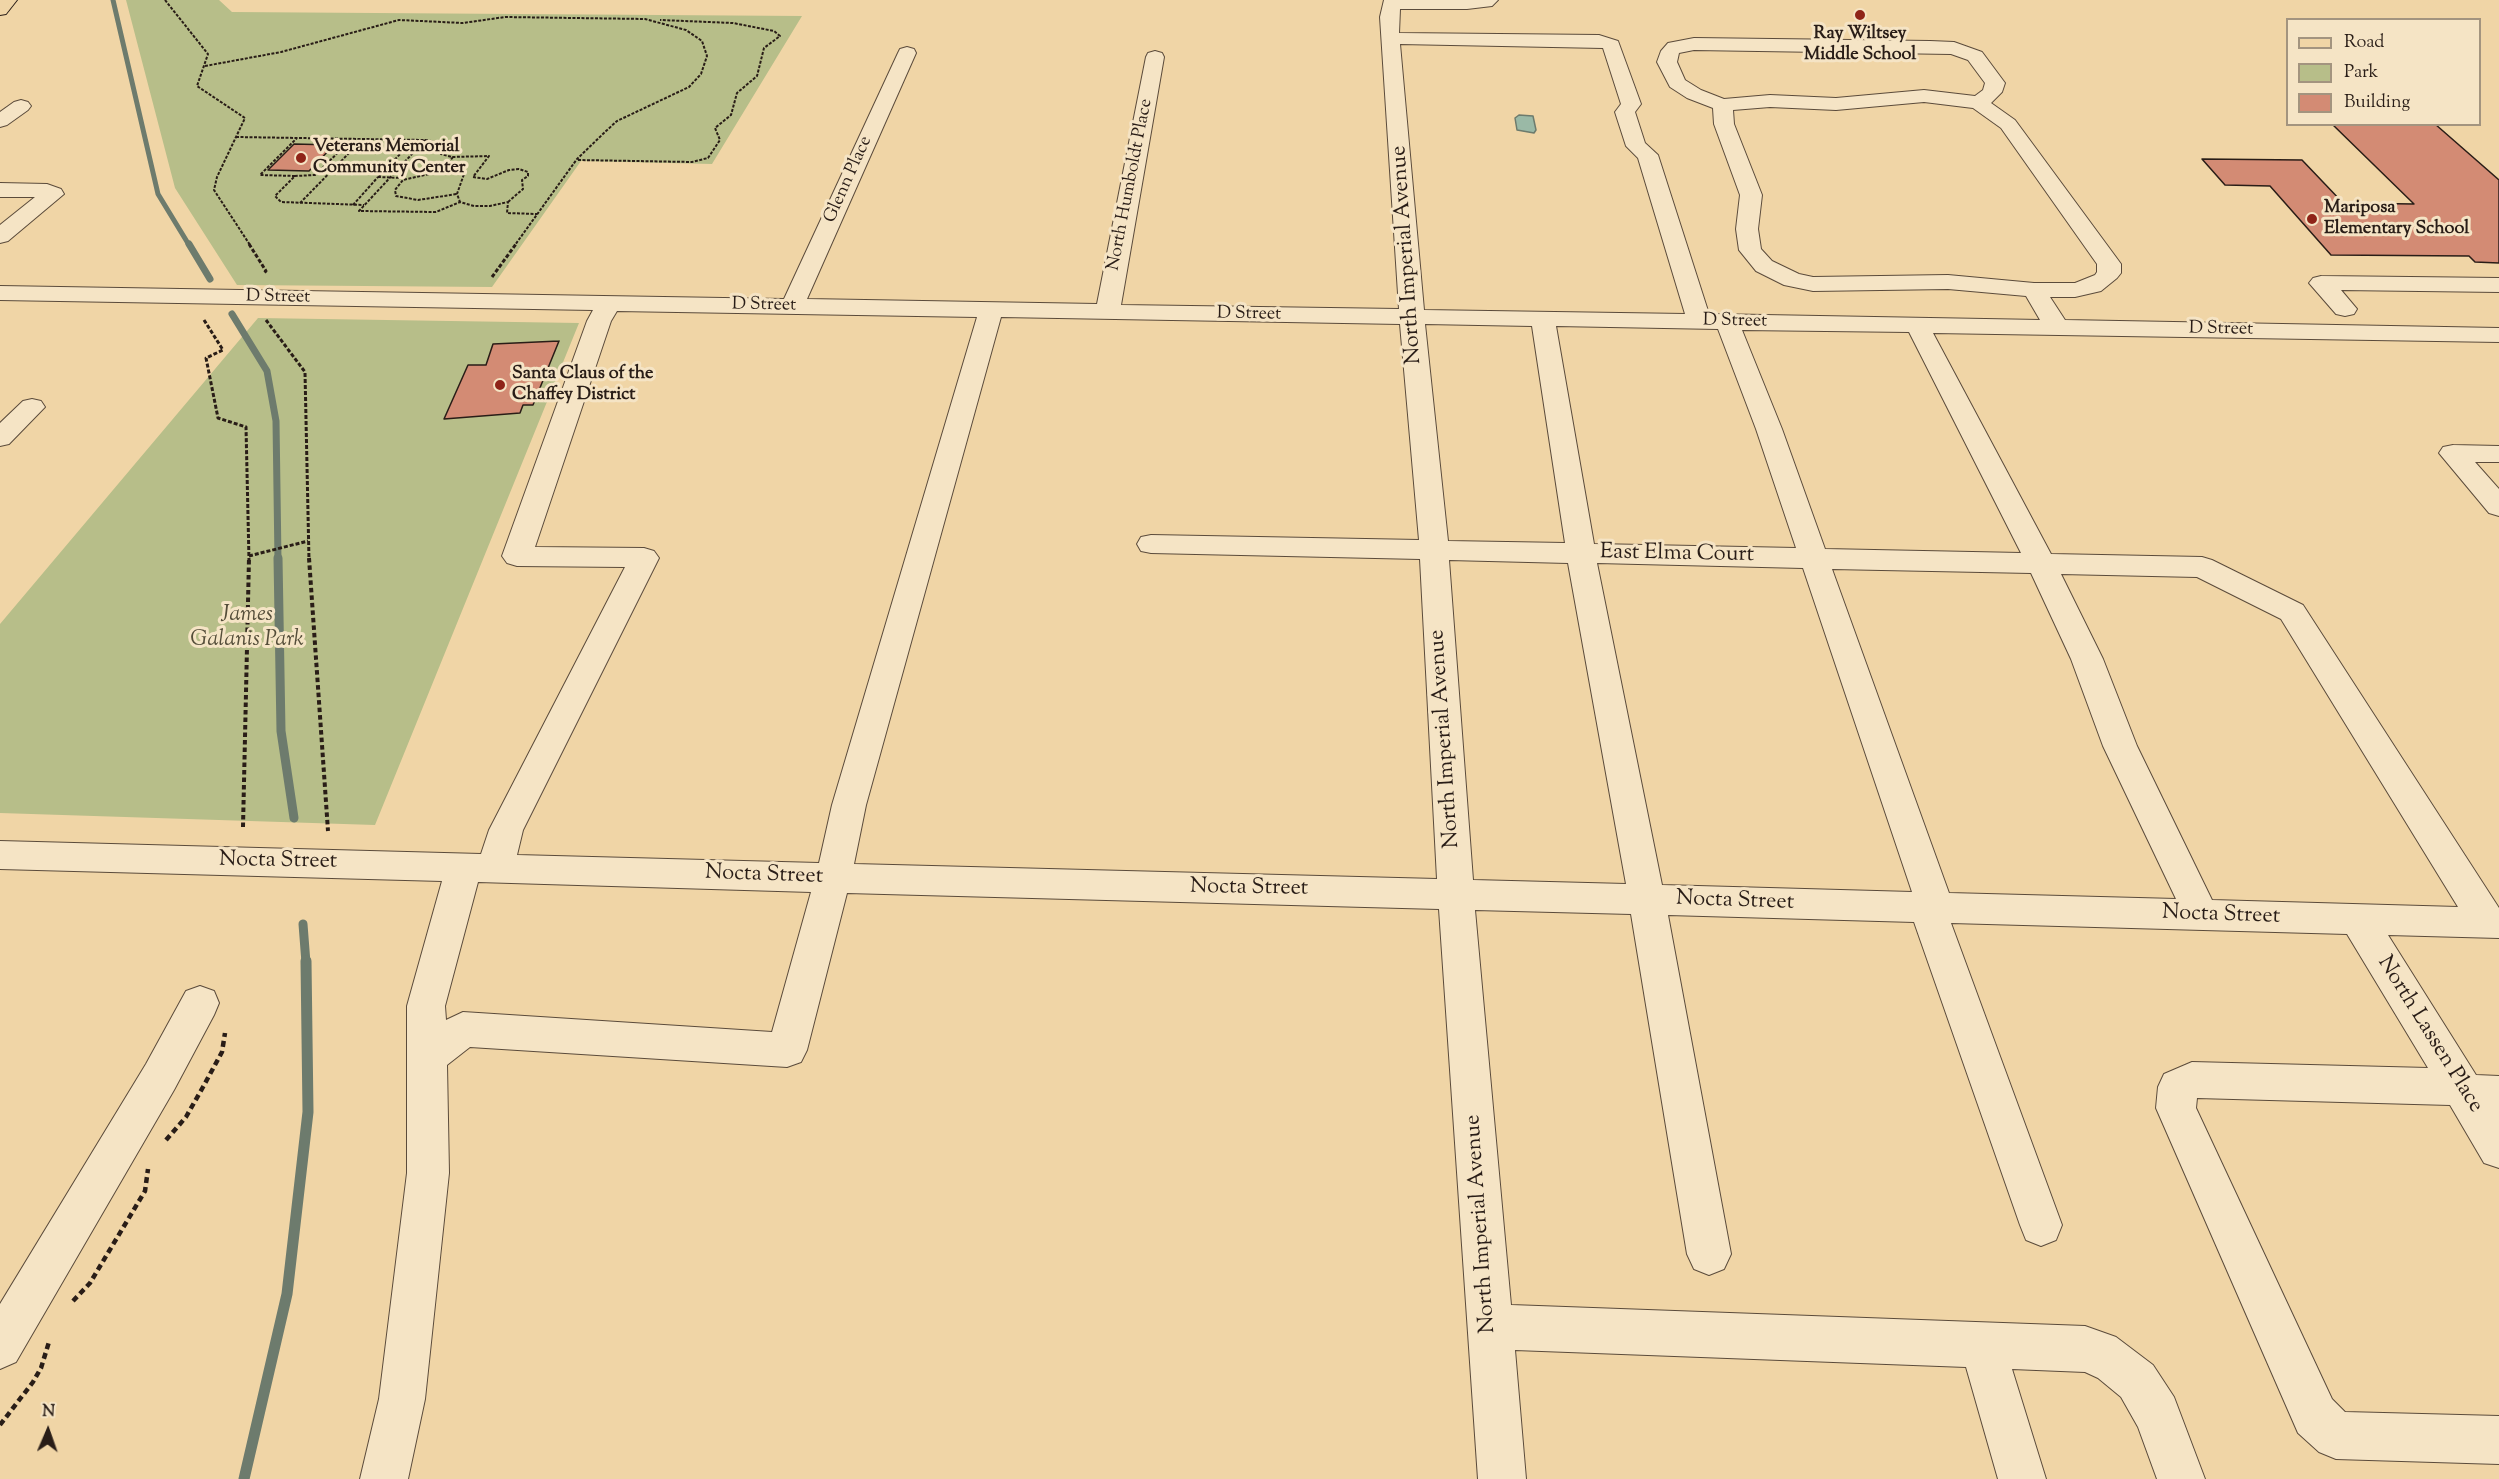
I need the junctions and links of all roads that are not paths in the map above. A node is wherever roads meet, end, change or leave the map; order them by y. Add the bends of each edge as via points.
1 (8, 0) edge
2 (1489, 0) edge
3 (1392, 2) edge
4 (0, 10) edge
5 (1391, 38) junction
6 (907, 53) dead end
7 (1155, 57) dead end
8 (1979, 103) junction
9 (1722, 105) junction
10 (21, 106) dead end
11 (0, 121) edge
12 (0, 190) edge
13 (0, 236) edge
14 (2499, 285) edge
15 (2034, 290) junction
16 (0, 293) edge
17 (2499, 302) edge
18 (609, 303) junction
19 (792, 307) junction
20 (2345, 309) junction
21 (991, 310) junction
22 (1107, 313) junction
23 (1412, 317) junction
24 (1544, 319) junction
25 (1699, 321) junction
26 (1727, 322) junction
27 (1917, 325) junction
28 (2057, 327) junction
29 (2365, 333) junction
30 (2499, 335) edge
31 (32, 407) dead end
32 (0, 438) edge
33 (2499, 454) edge
34 (2499, 507) edge
35 (1151, 544) dead end
36 (1434, 551) junction
37 (1581, 554) junction
38 (1815, 557) junction
39 (2041, 563) junction
40 (0, 855) edge
41 (480, 868) junction
42 (833, 878) junction
43 (1456, 895) junction
44 (1647, 900) junction
45 (1932, 908) junction
46 (2202, 916) junction
47 (2359, 921) junction
48 (2494, 923) edge
49 (213, 1016) road end
50 (426, 1058) junction
51 (2475, 1091) edge
52 (2499, 1149) edge
53 (2041, 1225) dead end
54 (1709, 1254) dead end
55 (1490, 1327) junction
56 (1982, 1345) junction
57 (0, 1346) edge
58 (2499, 1440) edge
59 (384, 1479) edge
60 (1502, 1479) edge
61 (2022, 1479) edge
62 (2181, 1479) edge

1 - 4 main road
2 - 3 street via 1467,4
3 - 5 street, North Imperial Avenue
5 - 23 street, North Imperial Avenue
5 - 25 street via 1599,41 1611,45 1631,104 1625,112 1636,146 1648,155
6 - 19 street, Glenn Place
7 - 22 street, North Humboldt Place
8 - 9 street via 1924,96 1836,104 1770,101
8 - 9 street via 1992,93 1995,82 1976,56 1954,48 1694,44 1670,51 1667,62 1677,83
8 - 15 street via 2008,124 2109,264 2109,273 2093,286
9 - 15 street via 1724,124 1751,195 1747,229 1750,250 1764,266 1792,280 1831,285 1938,282
10 - 11 street
12 - 13 street via 53,194
14 - 20 street via 2321,283
15 - 28 street
16 - 18 street, D Street
17 - 20 street via 2351,300
18 - 19 street, D Street
18 - 41 street via 599,321 517,556 644,558 506,830
19 - 21 street, D Street
20 - 29 street
21 - 22 street, D Street
21 - 42 street via 853,794
22 - 23 street, D Street
23 - 24 street, D Street
23 - 36 street, North Imperial Avenue
24 - 25 street, D Street
24 - 37 street
25 - 26 street, D Street
26 - 27 street, D Street
26 - 38 street
27 - 28 street, D Street
27 - 39 street
28 - 29 street, D Street
29 - 30 street, D Street
31 - 32 street
33 - 34 street via 2453,453
35 - 36 street, East Elma Court
36 - 37 street, East Elma Court
36 - 43 street, North Imperial Avenue
37 - 38 street, East Elma Court
37 - 44 street
38 - 39 street, East Elma Court
38 - 45 street
39 - 46 street via 2087,659 2120,746
39 - 48 street, East Elma Court via 2202,567 2292,612
40 - 41 street, Nocta Street
41 - 42 street, Nocta Street
41 - 50 street via 426,1006
42 - 43 street, Nocta Street
42 - 50 street via 788,1050 463,1029
43 - 44 street, Nocta Street
43 - 55 street, North Imperial Avenue
44 - 45 street, Nocta Street
44 - 54 street
45 - 46 street, Nocta Street
45 - 53 street
46 - 47 street, Nocta Street
47 - 48 street, Nocta Street
47 - 51 street, North Lassen Place
49 - 57 street via 160,1077
50 - 59 street via 428,1173 402,1399
51 - 52 street, North Lassen Place
51 - 58 street via 2192,1080 2178,1087 2176,1108 2315,1416 2336,1435
55 - 56 street
55 - 60 street, North Imperial Avenue
56 - 61 street
56 - 62 street via 2085,1349 2114,1362 2147,1395

